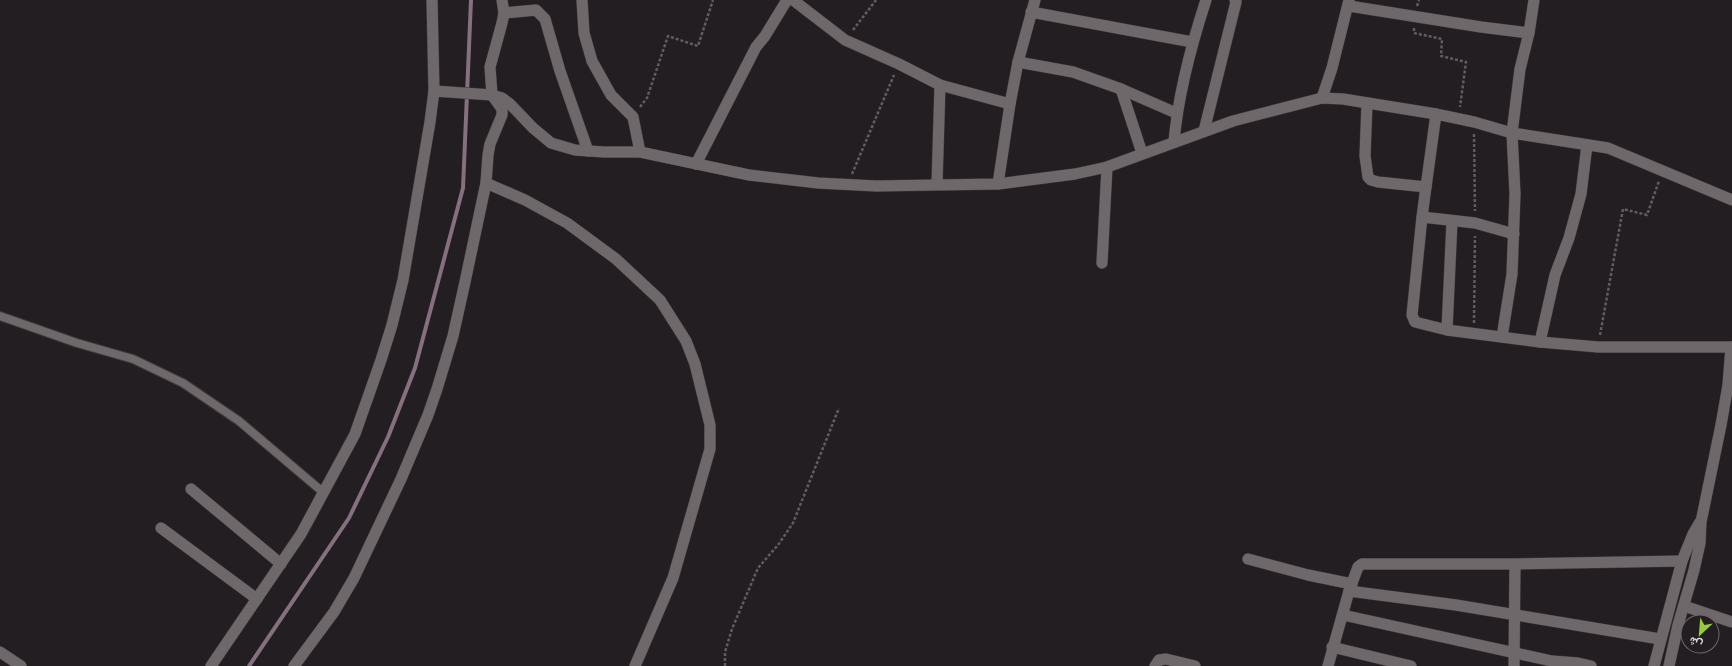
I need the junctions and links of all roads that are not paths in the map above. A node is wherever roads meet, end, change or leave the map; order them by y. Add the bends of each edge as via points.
1 (432, 0) edge
2 (502, 0) edge
3 (582, 0) edge
4 (787, 0) edge
5 (793, 0) edge
6 (1035, 0) edge
7 (1206, 0) edge
8 (1235, 0) edge
9 (1534, 0) edge
10 (1349, 3) edge
11 (1031, 12) junction
12 (504, 14) junction
13 (1529, 33) junction
14 (1192, 42) junction
15 (1018, 62) junction
16 (940, 85) junction
17 (1121, 89) junction
18 (439, 92) junction
19 (487, 95) junction
20 (1322, 98) junction
21 (1368, 103) junction
22 (1010, 104) junction
23 (1176, 113) junction
24 (1436, 114) junction
25 (1204, 131) junction
26 (1512, 133) junction
27 (1174, 142) junction
28 (1587, 145) junction
29 (588, 151) junction
30 (640, 152) junction
31 (1142, 153) junction
32 (696, 164) junction
33 (1107, 167) junction
34 (486, 183) junction
35 (937, 184) junction
36 (998, 184) junction
37 (1426, 187) junction
38 (1732, 200) edge
39 (1422, 217) junction
40 (1452, 221) junction
41 (1514, 234) junction
42 (1102, 263) dead end
43 (0, 316) edge
44 (1447, 330) junction
45 (1502, 337) junction
46 (1540, 342) junction
47 (1732, 347) edge
48 (191, 489) dead end
49 (324, 493) junction
50 (1700, 522) junction
51 (161, 528) dead end
52 (1248, 559) dead end
53 (1682, 561) junction
54 (281, 564) junction
55 (1515, 564) junction
56 (1350, 588) junction
57 (258, 599) junction
58 (1684, 606) junction
59 (1514, 615) junction
60 (1343, 616) junction
61 (1732, 622) edge
62 (1660, 639) junction
63 (1332, 647) junction
64 (0, 652) edge
65 (1515, 653) junction
66 (1391, 664) edge
67 (21, 666) edge
68 (211, 666) edge
69 (294, 666) edge
70 (635, 666) edge
71 (1155, 666) edge
72 (1195, 666) edge
73 (1328, 666) edge
74 (1411, 666) edge
75 (1514, 666) edge
76 (1591, 666) edge
77 (1654, 666) edge
78 (1669, 666) edge

1 - 18 street
2 - 12 street
3 - 30 street via 584,33 592,61 611,95 633,116
4 - 32 street via 756,47
5 - 16 street via 845,40
6 - 11 street
7 - 14 street
8 - 25 street
9 - 13 street
10 - 13 street
10 - 20 street
11 - 14 street
11 - 15 street
12 - 19 street via 490,67
12 - 29 street via 536,10 545,19
13 - 26 street via 1520,69
14 - 23 street
15 - 17 street via 1073,72
15 - 22 street
16 - 22 street
16 - 35 street
17 - 23 street
17 - 31 street
18 - 19 street
18 - 49 street via 392,325 355,434
19 - 29 street via 502,98 551,143
19 - 34 street via 502,109 502,115 488,156
20 - 21 street
20 - 25 street
21 - 24 street
21 - 37 street via 1365,156 1368,177 1378,182
22 - 36 street
23 - 27 street
24 - 26 street
24 - 37 street
25 - 27 street
26 - 28 street
26 - 41 street
27 - 31 street
28 - 38 street via 1608,148
28 - 46 street via 1582,194 1569,238 1554,275
29 - 30 street
30 - 32 street
31 - 33 street
32 - 35 street via 770,178 818,183 904,186
33 - 36 street
33 - 42 street
34 - 69 street via 453,336 428,415 354,578 334,612
34 - 70 street via 525,200 567,223 616,260 660,300 686,341 695,364 710,425 710,449 673,578
35 - 36 street
37 - 39 street
39 - 40 street
39 - 44 street via 1413,318 1419,324
40 - 41 street via 1475,223
40 - 44 street
41 - 45 street via 1512,274
43 - 49 lane via 77,343 133,359 183,382 239,421
44 - 45 street
45 - 46 street
46 - 47 street via 1598,347
47 - 50 street via 1721,425
48 - 54 street
49 - 54 street
50 - 53 street
50 - 58 street via 1700,543
51 - 57 street
52 - 56 street
53 - 55 street
53 - 62 street
54 - 57 street
55 - 56 street via 1368,563 1358,567
55 - 59 street
56 - 59 street
56 - 60 street
57 - 68 street
58 - 61 street
58 - 78 street
59 - 62 street
59 - 65 street
60 - 63 street
60 - 65 street
62 - 77 street
63 - 66 street
63 - 73 street
64 - 67 street
65 - 75 street
65 - 76 street
66 - 74 street
71 - 72 street via 1159,660 1166,659

